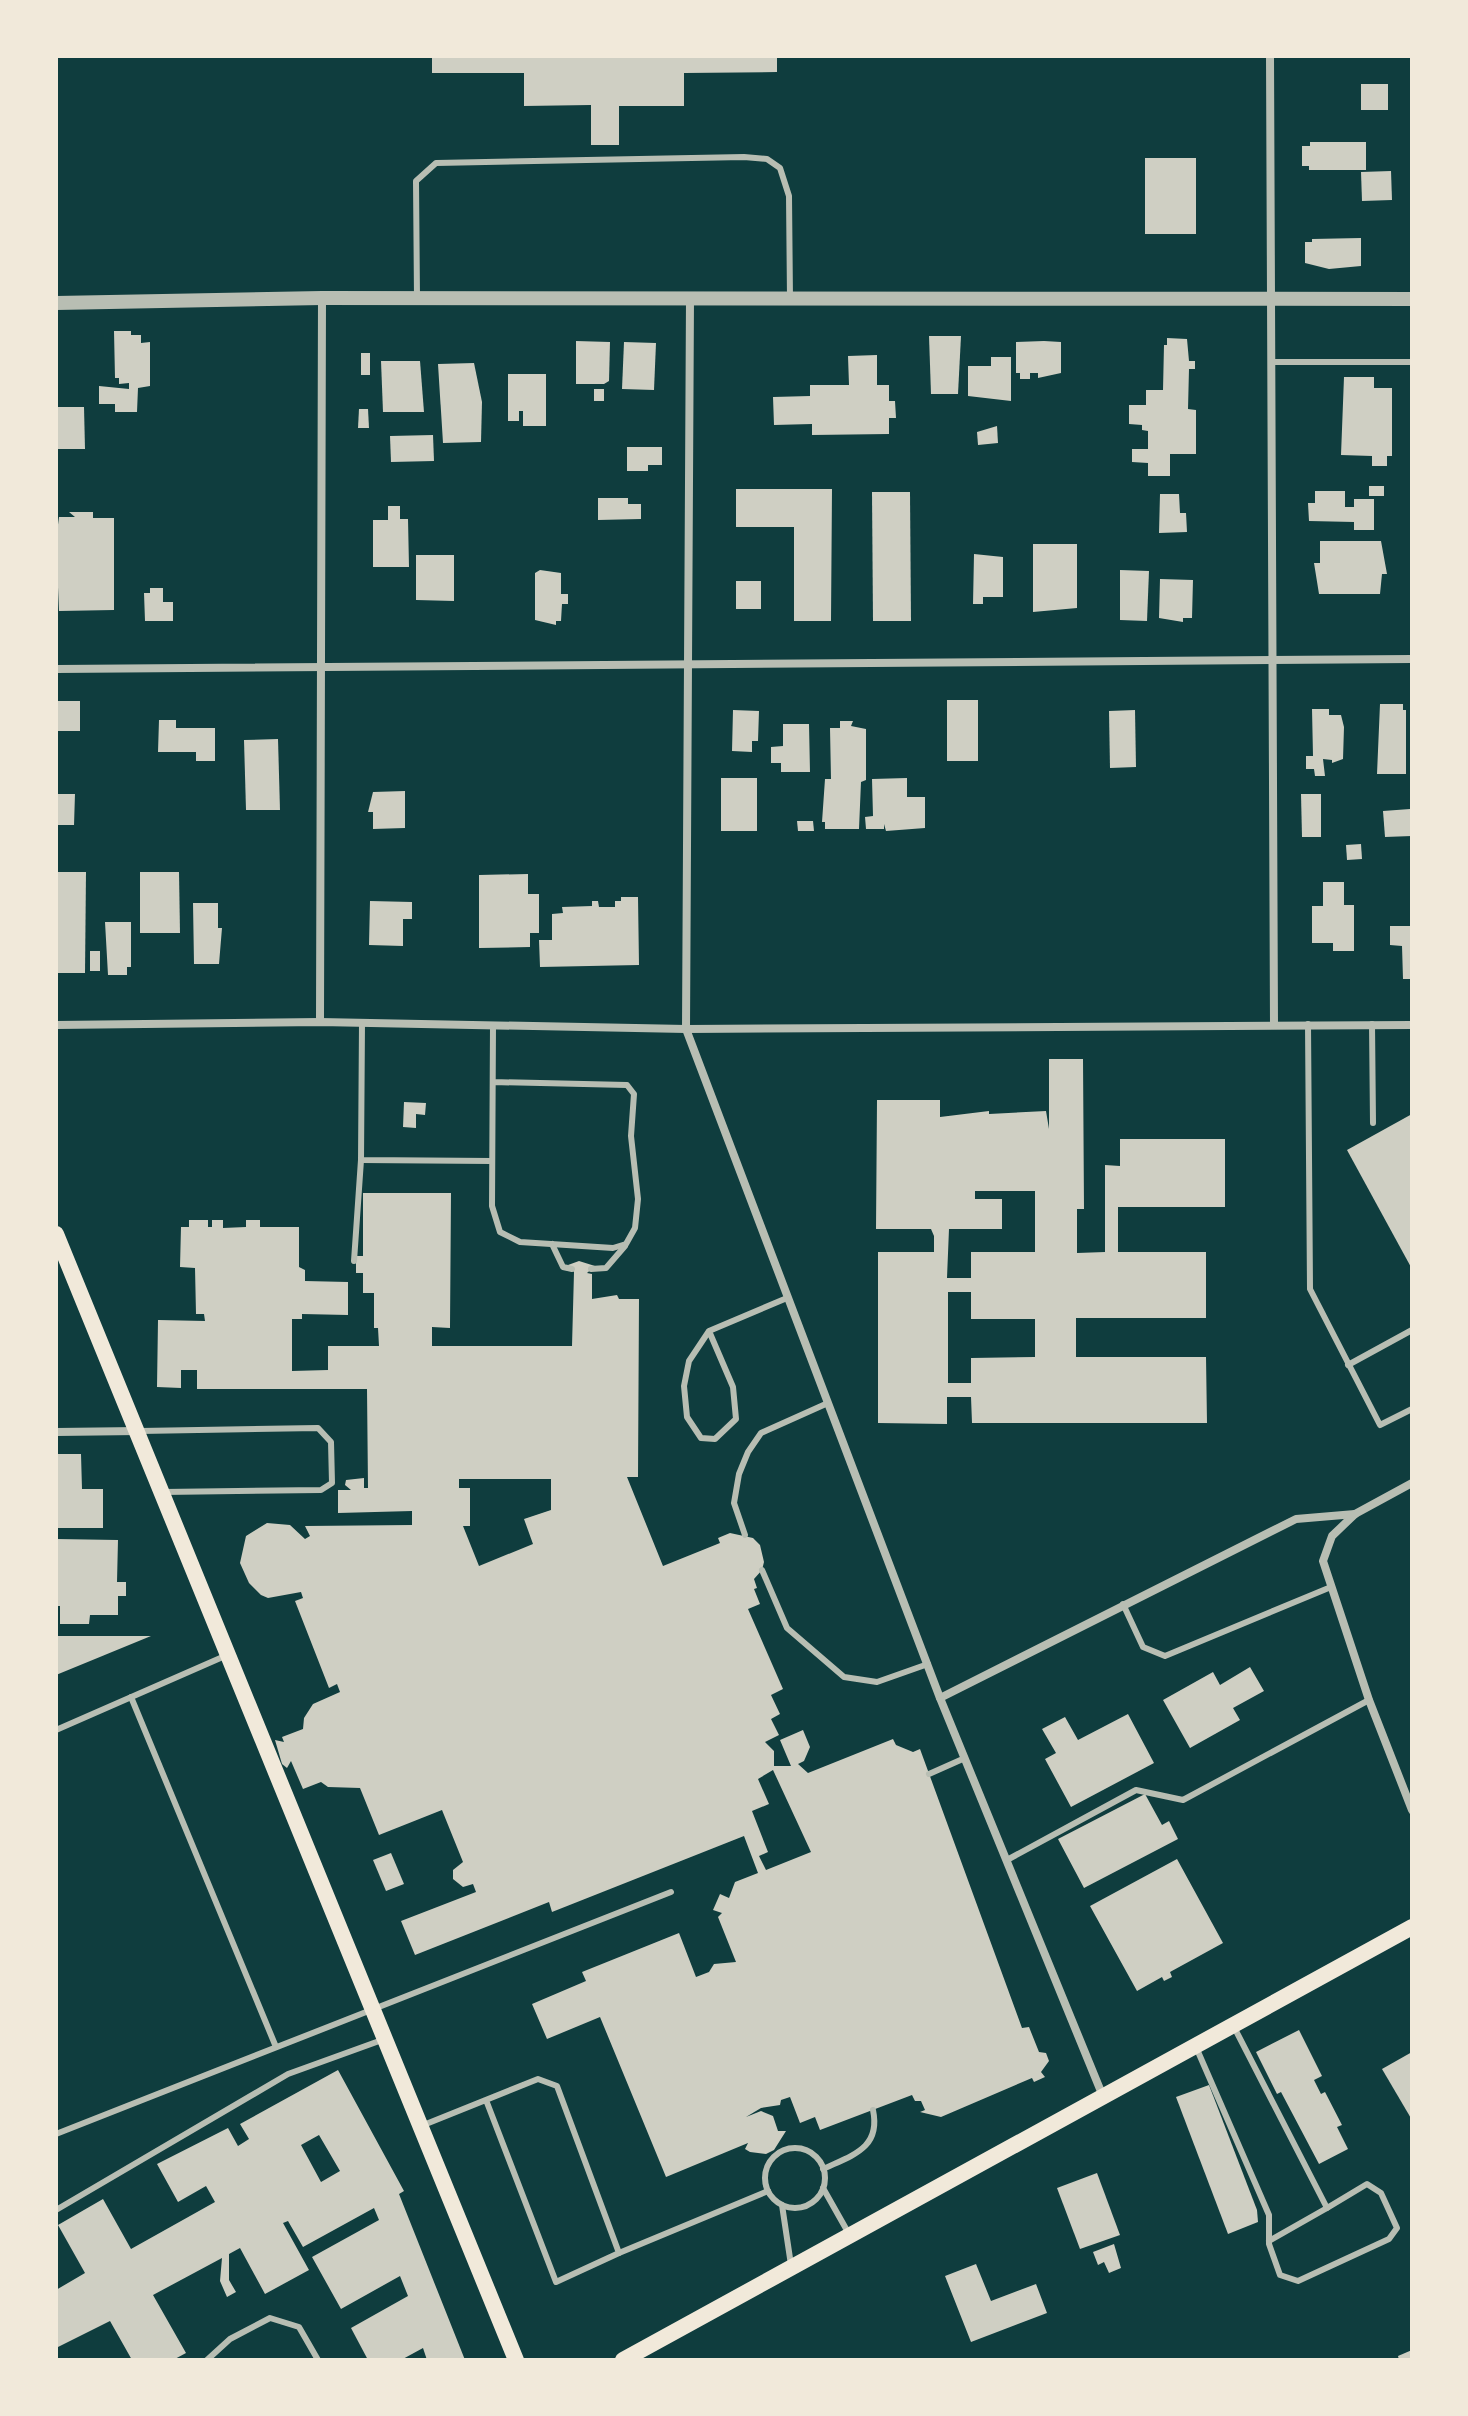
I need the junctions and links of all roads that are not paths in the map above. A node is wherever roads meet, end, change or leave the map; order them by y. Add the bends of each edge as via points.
1 (1270, 56) edge
2 (322, 298) junction
3 (417, 298) junction
4 (690, 299) junction
5 (790, 299) junction
6 (1271, 299) junction
7 (1412, 299) edge
8 (56, 303) edge
9 (1271, 362) junction
10 (1412, 362) edge
11 (1274, 659) junction
12 (1412, 659) edge
13 (687, 662) junction
14 (321, 666) junction
15 (56, 669) edge
16 (320, 1022) junction
17 (362, 1023) junction
18 (1308, 1024) junction
19 (1372, 1024) junction
20 (56, 1025) edge
21 (493, 1025) junction
22 (1274, 1025) junction
23 (1412, 1025) edge
24 (686, 1029) junction
25 (493, 1082) junction
26 (1373, 1123) dead end
27 (361, 1160) junction
28 (492, 1161) junction
29 (56, 1234) edge
30 (552, 1244) junction
31 (626, 1244) junction
32 (354, 1261) dead end
33 (572, 1269) dead end
34 (591, 1269) dead end
35 (787, 1298) junction
36 (1412, 1330) edge
37 (709, 1331) junction
38 (1348, 1365) junction
39 (828, 1403) junction
40 (1412, 1409) edge
41 (139, 1431) junction
42 (56, 1432) edge
43 (1412, 1483) edge
44 (163, 1492) junction
45 (1355, 1514) junction
46 (745, 1535) dead end
47 (762, 1570) dead end
48 (1331, 1587) junction
49 (1123, 1604) junction
50 (229, 1655) junction
51 (928, 1664) junction
52 (131, 1697) junction
53 (940, 1698) junction
54 (1369, 1700) junction
55 (56, 1730) edge
56 (965, 1758) junction
57 (929, 1774) dead end
58 (1412, 1810) edge
59 (1007, 1860) junction
60 (671, 1892) dead end
61 (1412, 1927) edge
62 (373, 2008) junction
63 (1232, 2024) junction
64 (386, 2039) junction
65 (1195, 2044) junction
66 (276, 2047) junction
67 (1102, 2094) junction
68 (486, 2100) junction
69 (873, 2110) dead end
70 (421, 2126) junction
71 (56, 2134) edge
72 (823, 2169) junction
73 (823, 2188) junction
74 (768, 2191) junction
75 (782, 2205) junction
76 (1327, 2208) junction
77 (56, 2210) edge
78 (849, 2234) junction
79 (1269, 2241) junction
80 (619, 2253) junction
81 (791, 2266) junction
82 (207, 2360) edge
83 (318, 2360) edge
84 (516, 2360) edge
85 (623, 2360) edge

1 - 6 street
2 - 3 street
2 - 8 street
2 - 14 street
3 - 4 street
3 - 5 lane via 416,181 436,163 744,157 767,159 780,168 789,196
4 - 5 street
4 - 13 street
5 - 6 street
6 - 7 street
6 - 9 street
9 - 10 lane
9 - 11 street
11 - 12 street
11 - 13 street
11 - 22 street
13 - 14 street
13 - 24 street
14 - 15 street
14 - 16 street
16 - 17 street
16 - 20 street
17 - 21 street
17 - 27 lane
18 - 19 street
18 - 22 street
18 - 38 lane via 1310,1289
19 - 23 street
19 - 26 lane
21 - 24 street
21 - 25 lane
22 - 24 street
24 - 35 street
25 - 28 lane
25 - 31 lane via 627,1085 634,1094 631,1136 638,1199 635,1228
27 - 28 lane
27 - 32 lane
28 - 30 lane via 492,1206 500,1232 520,1242
29 - 41 main road
30 - 31 lane
30 - 33 lane via 563,1267
31 - 34 lane via 606,1268
35 - 37 lane
35 - 39 street
36 - 38 lane
37 - 37 lane via 689,1361 684,1386 687,1417 701,1438 715,1439 736,1419 736,1403
38 - 40 lane via 1380,1425
39 - 46 lane via 761,1433 748,1452 734,1503
39 - 51 street
41 - 42 street
41 - 44 main road
41 - 44 lane via 318,1428 331,1442 332,1483 321,1490
43 - 45 street
44 - 50 main road
45 - 48 street via 1332,1536 1323,1561
45 - 49 street via 1296,1519
47 - 51 lane via 787,1628 844,1677 877,1682
48 - 49 lane via 1165,1656 1143,1647
48 - 54 street
49 - 53 street
50 - 52 lane
50 - 62 main road
51 - 53 street
52 - 55 lane
52 - 66 lane
53 - 56 street
54 - 58 street
54 - 59 lane via 1183,1800 1136,1790
56 - 57 lane
56 - 59 street
59 - 67 street
60 - 62 lane
61 - 63 main road
62 - 64 main road
62 - 66 lane
63 - 65 main road
63 - 76 lane
64 - 70 main road
64 - 77 lane via 288,2074
65 - 67 main road
65 - 79 lane via 1269,2215
66 - 71 lane
67 - 78 main road
68 - 70 lane
68 - 80 lane via 538,2079 557,2086
68 - 80 lane via 556,2282
69 - 72 lane via 877,2127 871,2139 859,2152
70 - 84 main road
72 - 73 lane
72 - 74 lane via 803,2148 783,2150 765,2172
73 - 75 lane via 801,2207
73 - 78 lane
74 - 75 lane
74 - 80 lane
75 - 81 lane
76 - 79 lane
76 - 79 lane via 1367,2184 1381,2193 1397,2228 1389,2239 1298,2281 1280,2275
78 - 81 main road
81 - 85 main road
82 - 83 lane via 230,2339 270,2318 299,2327

